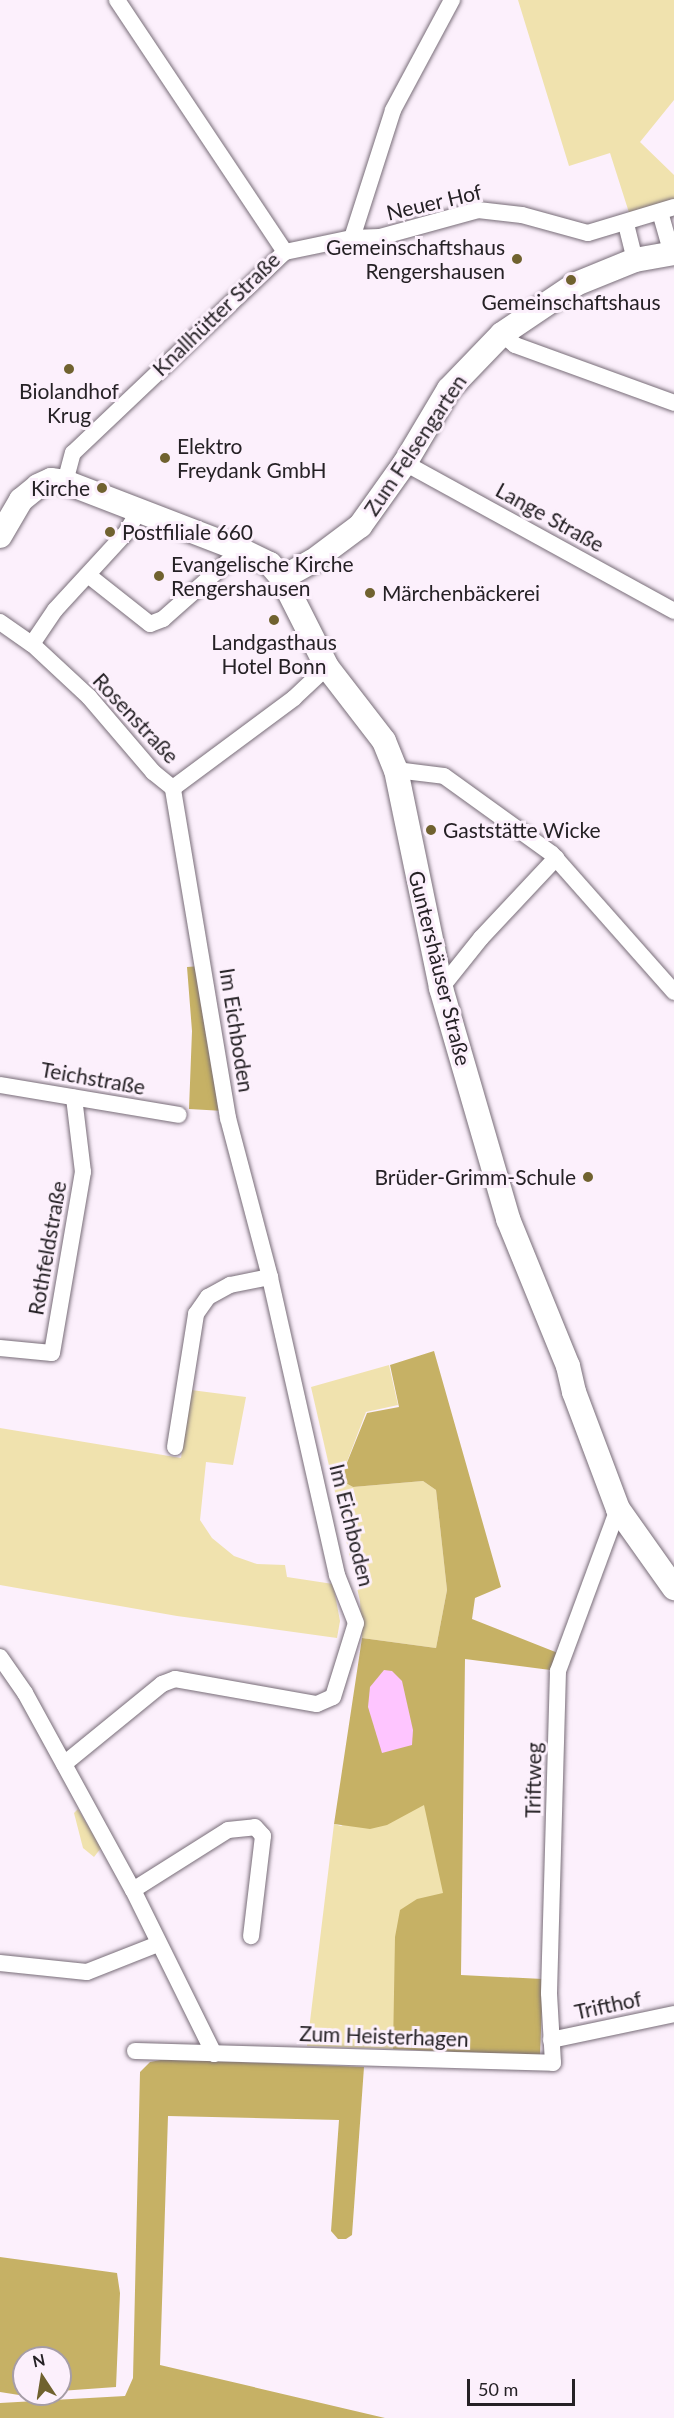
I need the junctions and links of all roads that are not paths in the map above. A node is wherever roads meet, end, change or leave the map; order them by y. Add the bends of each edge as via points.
1 (117, 0) edge
2 (452, 0) edge
3 (667, 210) edge
4 (626, 224) junction
5 (352, 238) junction
6 (285, 252) junction
7 (673, 253) edge
8 (635, 260) junction
9 (502, 334) junction
10 (674, 403) edge
11 (405, 463) junction
12 (65, 482) junction
13 (138, 512) junction
14 (0, 536) edge
15 (241, 550) junction
16 (88, 575) junction
17 (282, 578) junction
18 (674, 611) edge
19 (0, 622) edge
20 (32, 644) junction
21 (327, 667) junction
22 (396, 770) junction
23 (174, 788) junction
24 (556, 858) junction
25 (441, 988) junction
26 (674, 992) edge
27 (0, 1085) edge
28 (74, 1098) junction
29 (178, 1115) dead end
30 (270, 1277) junction
31 (0, 1348) edge
32 (176, 1447) dead end
33 (618, 1509) junction
34 (674, 1588) edge
35 (0, 1657) edge
36 (64, 1764) junction
37 (133, 1890) junction
38 (251, 1936) dead end
39 (158, 1944) junction
40 (0, 1963) edge
41 (674, 2014) edge
42 (551, 2040) junction
43 (135, 2051) dead end
44 (214, 2054) junction
45 (553, 2063) joint

1 - 6 street, Knallhütter Straße
2 - 5 street via 393,110
3 - 4 street, Neuer Hof
3 - 7 street, Neuer Hof
4 - 5 street, Neuer Hof via 588,233 522,214 478,210 380,237
4 - 8 street
5 - 6 street, Neuer Hof
6 - 12 street, Knallhütter Straße via 74,453
7 - 8 street, Zum Felsengarten
8 - 9 street, Zum Felsengarten via 576,284
9 - 10 street via 516,345
9 - 11 street, Zum Felsengarten via 449,389
11 - 17 street, Zum Felsengarten via 360,526 313,561
11 - 18 street, Lange Straße
12 - 13 street, Guntershäuser Straße
12 - 14 street via 51,480 21,500
13 - 15 street, Guntershäuser Straße
13 - 16 street via 125,534
15 - 16 street via 163,619 150,624
15 - 17 street, Guntershäuser Straße via 270,564
16 - 20 street via 55,610
17 - 21 street, Guntershäuser Straße
19 - 20 street, Rosenstraße
20 - 23 street, Rosenstraße via 89,696 153,772
21 - 22 street, Guntershäuser Straße via 384,741
21 - 23 street, Rosenstraße via 294,698
22 - 24 street via 444,776
22 - 25 street, Guntershäuser Straße
23 - 30 street, Im Eichboden via 228,1118
24 - 25 street via 481,938
24 - 26 street
25 - 33 street, Guntershäuser Straße via 508,1219 568,1366 584,1422
27 - 28 street, Teichstraße
28 - 29 street, Teichstraße
28 - 31 street, Rothfeldstraße via 83,1172 52,1353
30 - 32 street via 230,1285 208,1297 196,1314
30 - 36 street, Im Eichboden via 338,1575 356,1623 333,1697 317,1704 175,1679 162,1684
33 - 34 street, Guntershäuser Straße
33 - 42 street, Triftweg via 558,1671
35 - 36 street
36 - 37 street
37 - 38 street via 228,1830 255,1827 262,1836
37 - 39 street
39 - 40 street via 87,1972
39 - 44 street
41 - 42 street, Trifthof
42 - 45 street, Triftweg
43 - 44 street, Zum Heisterhagen
44 - 45 street, Zum Heisterhagen

